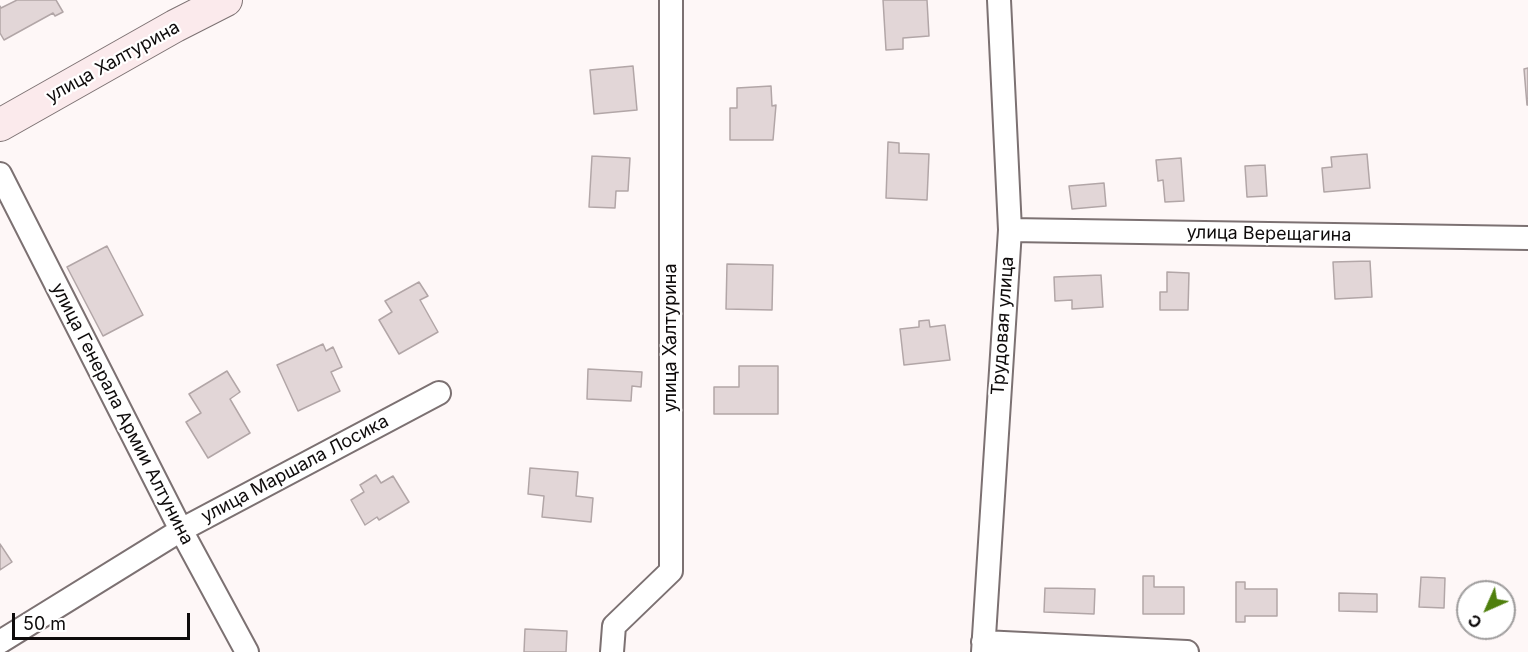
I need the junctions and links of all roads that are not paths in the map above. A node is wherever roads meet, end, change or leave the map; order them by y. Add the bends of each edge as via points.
1 (226, 0) edge
2 (671, 0) edge
3 (999, 0) edge
4 (0, 125) edge
5 (0, 174) edge
6 (1010, 230) junction
7 (1528, 238) edge
8 (439, 393) dead end
9 (181, 530) junction
10 (0, 642) edge
11 (983, 647) edge
12 (247, 652) edge
13 (612, 652) edge
14 (1187, 652) edge

1 - 4 main road, улица Халтурина
2 - 13 street, улица Халтурина via 671,571 614,626
3 - 6 street, Трудовая улица
5 - 9 street, улица Генерала Армии Алтунина
6 - 7 street, улица Верещагина
6 - 11 street, Трудовая улица
8 - 9 street, улица Маршала Лосика
9 - 10 street, улица Маршала Лосика
9 - 12 street, улица Генерала Армии Алтунина
11 - 14 street

